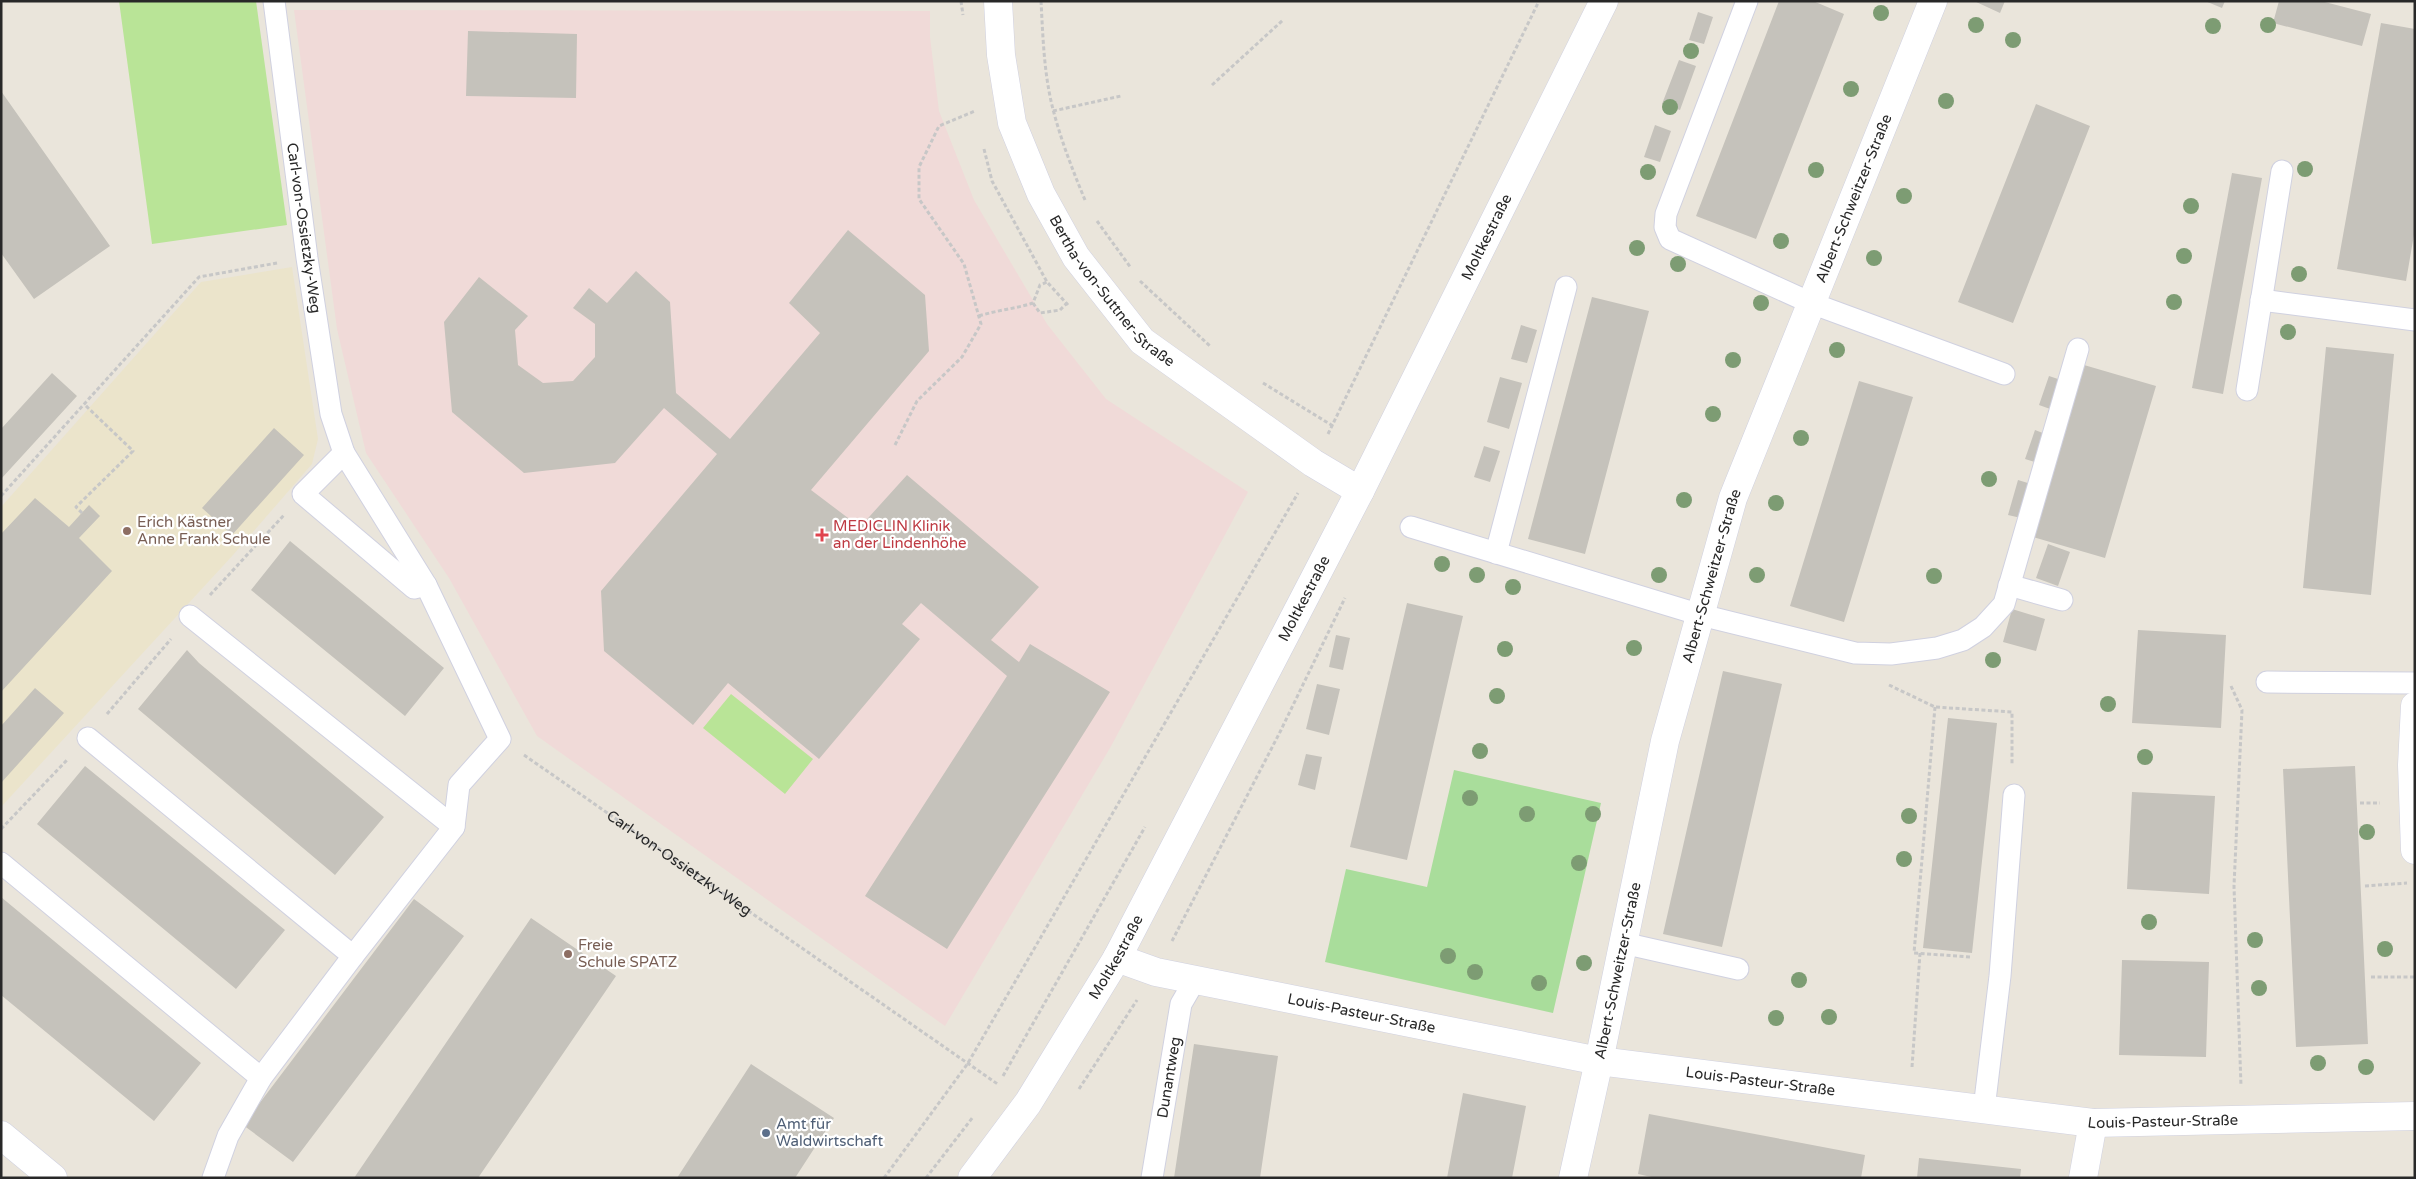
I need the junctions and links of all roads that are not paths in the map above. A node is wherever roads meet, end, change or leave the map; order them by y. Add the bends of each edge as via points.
1 (274, 1) edge
2 (998, 1) edge
3 (1604, 1) edge
4 (1747, 1) edge
5 (1933, 1) edge
6 (2282, 171) dead end
7 (1566, 287) dead end
8 (2262, 300) junction
9 (1811, 303) junction
10 (2415, 320) edge
11 (2078, 349) dead end
12 (2004, 374) dead end
13 (2248, 390) dead end
14 (344, 453) junction
15 (1360, 491) junction
16 (1412, 527) dead end
17 (1496, 553) junction
18 (426, 585) junction
19 (2009, 585) junction
20 (2062, 600) dead end
21 (1700, 615) junction
22 (190, 616) road end
23 (2267, 682) dead end
24 (2415, 682) edge
25 (2415, 706) edge
26 (88, 738) road end
27 (2014, 795) road end
28 (454, 828) junction
29 (2415, 850) edge
30 (1, 863) edge
31 (1623, 943) junction
32 (353, 956) junction
33 (1117, 958) junction
34 (1738, 969) dead end
35 (1195, 980) junction
36 (1599, 1061) junction
37 (261, 1078) junction
38 (1984, 1109) junction
39 (2415, 1116) edge
40 (2093, 1123) junction
41 (1, 1135) edge
42 (53, 1178) edge
43 (213, 1178) edge
44 (972, 1178) edge
45 (1152, 1178) edge
46 (1573, 1178) edge
47 (2083, 1178) edge

1 - 14 lane, Carl-von-Ossietzky-Weg via 331,414
2 - 15 street, Bertha-von-Suttner-Straße via 1001,55 1012,122 1041,194 1076,257 1142,341 1313,463
3 - 15 street, Moltkestraße
4 - 9 lane via 1676,184 1665,227 1670,239
5 - 9 street, Albert-Schweitzer-Straße
6 - 8 lane
7 - 17 lane
8 - 10 lane
8 - 13 lane
9 - 12 lane
9 - 21 street, Albert-Schweitzer-Straße via 1734,498
11 - 19 lane
14 - 18 lane, Carl-von-Ossietzky-Weg
14 - 18 lane via 303,494 414,588
15 - 33 street, Moltkestraße
16 - 17 lane
17 - 21 lane
18 - 28 lane, Carl-von-Ossietzky-Weg via 500,740 459,785
19 - 20 lane
19 - 21 lane via 2004,604 1983,627 1963,640 1937,648 1891,654 1855,653
21 - 31 street, Albert-Schweitzer-Straße via 1665,741
22 - 28 lane
23 - 24 lane
25 - 29 street via 2412,765
26 - 32 lane
27 - 38 lane via 2001,960
28 - 32 lane
30 - 37 lane
31 - 34 lane
31 - 36 street, Albert-Schweitzer-Straße
32 - 37 lane
33 - 35 street, Louis-Pasteur-Straße via 1156,972
33 - 44 street, Moltkestraße via 1028,1103
35 - 36 street, Louis-Pasteur-Straße
35 - 45 lane, Dunantweg via 1181,1004
36 - 38 street, Louis-Pasteur-Straße
36 - 46 street, Albert-Schweitzer-Straße
37 - 43 lane via 228,1136
38 - 40 street, Louis-Pasteur-Straße
39 - 40 street, Louis-Pasteur-Straße
40 - 47 street
41 - 42 street

